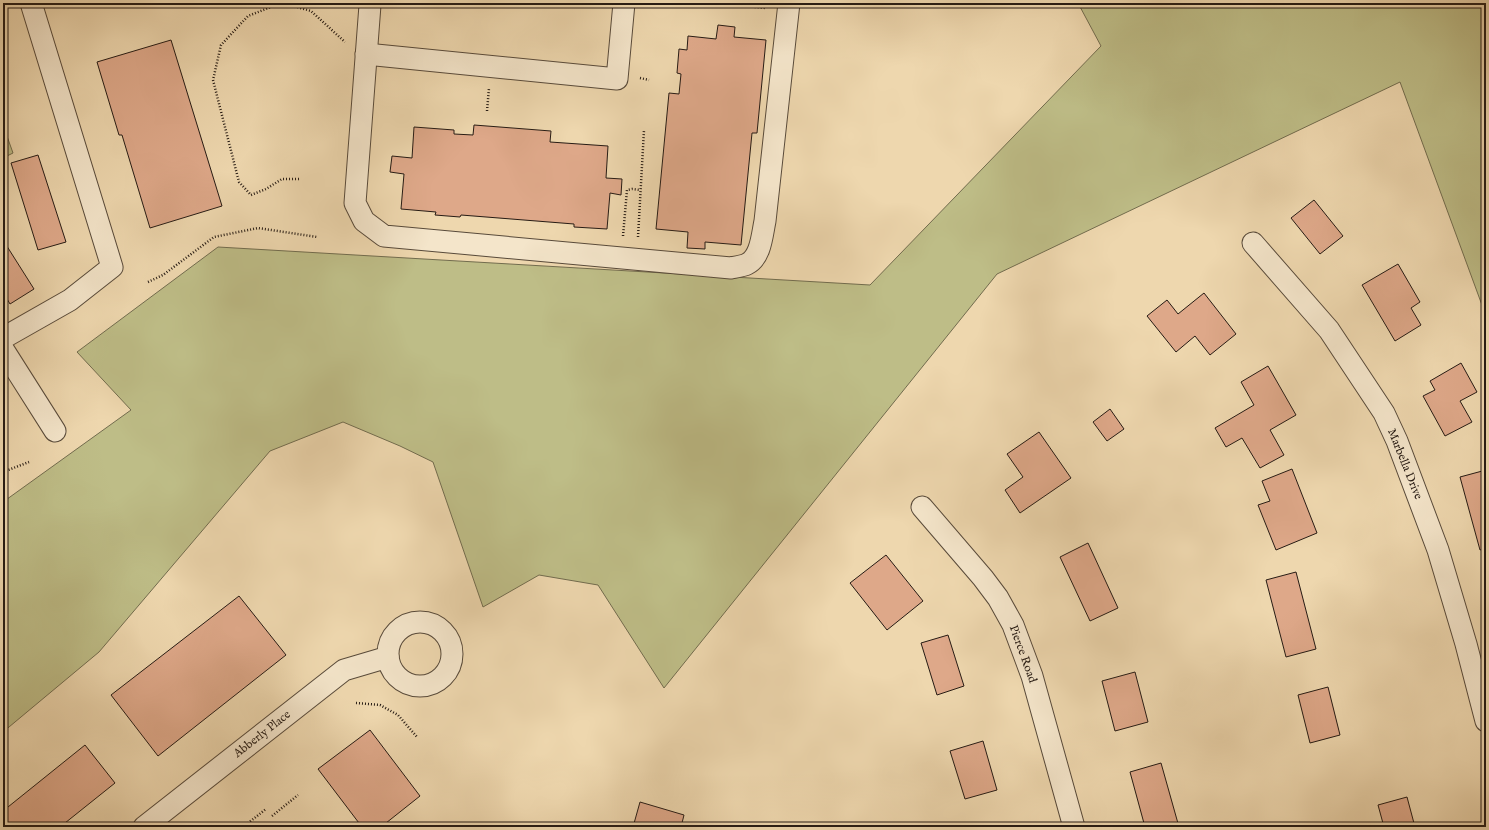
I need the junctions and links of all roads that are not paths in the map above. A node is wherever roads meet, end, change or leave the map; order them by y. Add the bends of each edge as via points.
1 (31, 3) edge
2 (624, 3) edge
3 (374, 4) edge
4 (788, 12) edge
5 (366, 54) junction
6 (1253, 242) dead end
7 (3, 338) edge
8 (3, 349) edge
9 (55, 431) dead end
10 (922, 507) dead end
11 (388, 657) dead end
12 (1486, 721) edge
13 (144, 827) edge
14 (1074, 827) edge

1 - 7 street via 112,267 70,300
2 - 5 street via 617,79
3 - 5 street
4 - 5 street via 765,221 760,245 754,258 747,264 731,268 637,251 384,236 364,220 355,203
6 - 12 street, Marbella Drive via 1329,330 1384,413 1438,550
8 - 9 street
10 - 14 street, Pierce Road via 984,578 1014,625 1032,676
11 - 13 street, Abberly Place via 344,670

